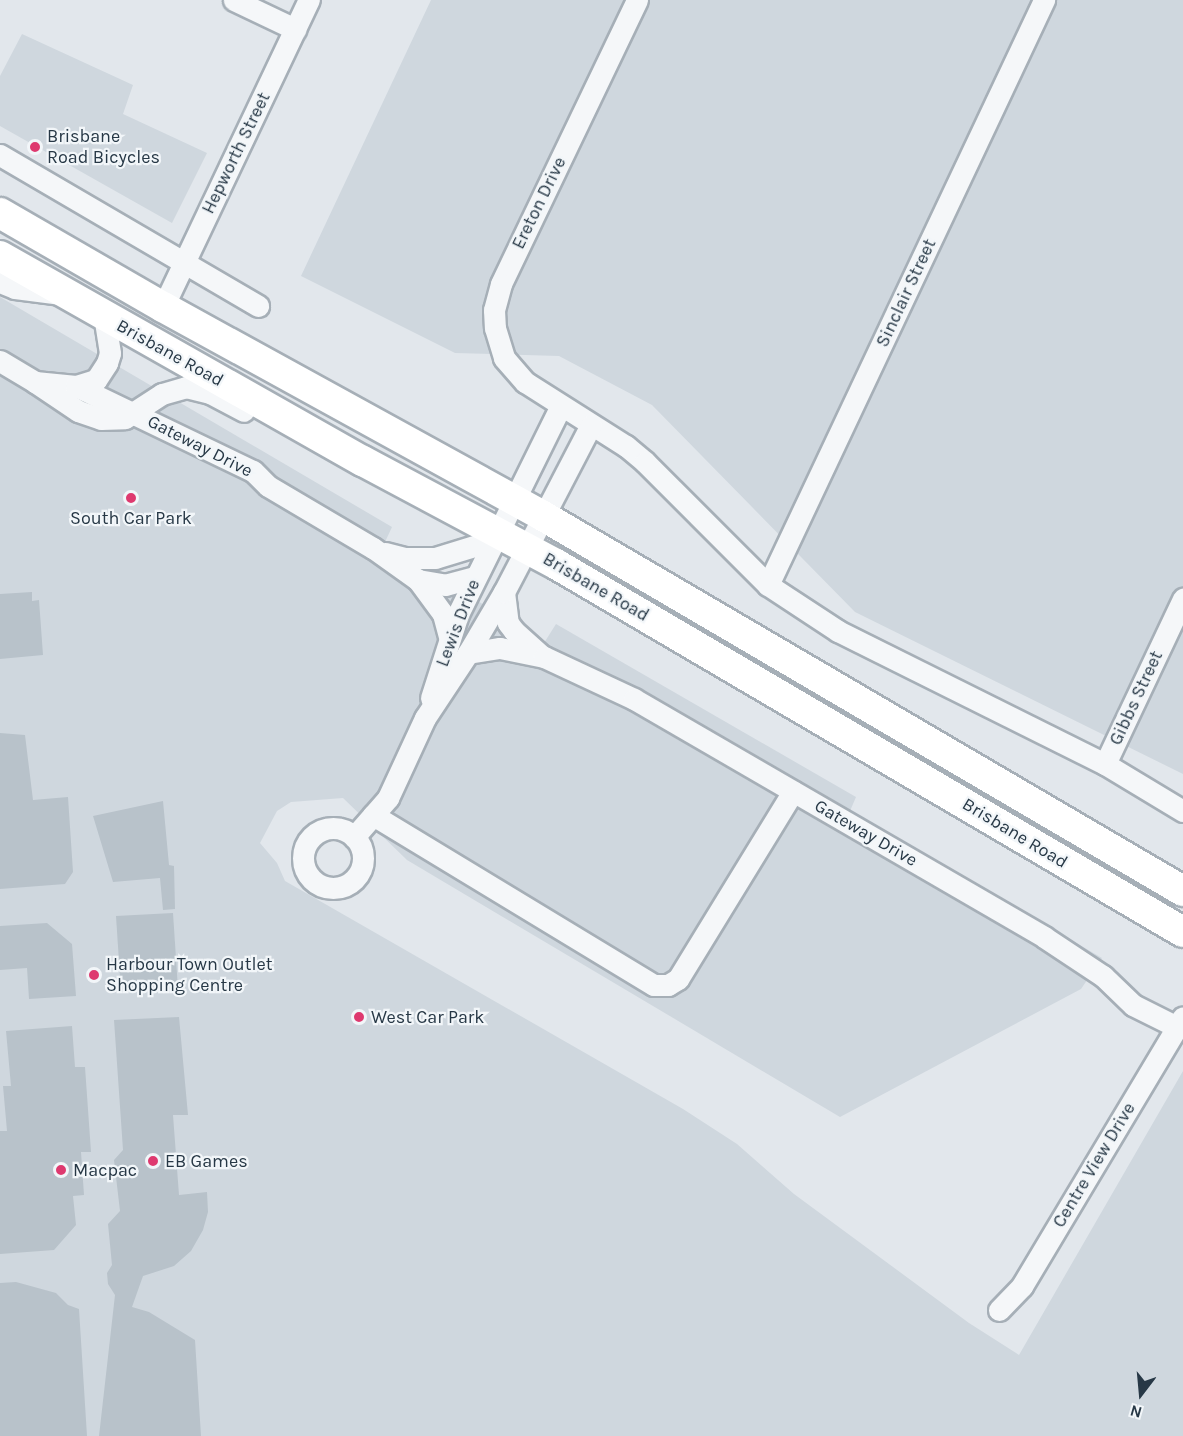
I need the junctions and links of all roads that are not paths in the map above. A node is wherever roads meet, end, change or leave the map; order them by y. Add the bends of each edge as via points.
1 (234, 0) edge
2 (309, 0) edge
3 (637, 0) edge
4 (1044, 0) edge
5 (295, 29) junction
6 (0, 155) edge
7 (0, 213) edge
8 (0, 256) edge
9 (183, 263) junction
10 (0, 282) edge
11 (66, 294) junction
12 (258, 306) dead end
13 (163, 307) junction
14 (104, 316) junction
15 (0, 361) edge
16 (35, 382) junction
17 (76, 386) junction
18 (555, 402) junction
19 (136, 413) junction
20 (591, 425) junction
21 (363, 461) junction
22 (514, 500) junction
23 (543, 516) junction
24 (496, 535) junction
25 (374, 548) junction
26 (527, 548) junction
27 (475, 577) junction
28 (418, 580) junction
29 (768, 585) junction
30 (504, 592) junction
31 (1183, 599) edge
32 (449, 638) junction
33 (468, 653) junction
34 (544, 657) junction
35 (425, 718) junction
36 (1105, 764) junction
37 (793, 790) junction
38 (1183, 811) edge
39 (373, 815) junction
40 (354, 837) dead end
41 (1183, 891) edge
42 (1183, 932) edge
43 (1180, 1022) edge
44 (999, 1310) dead end

1 - 5 street
2 - 5 street, Hepworth Street
3 - 18 street, Ereton Drive via 496,297 495,328 504,358 525,382
4 - 29 street, Sinclair Street
5 - 9 street, Hepworth Street
6 - 9 street
7 - 13 highway, Brisbane Road
8 - 11 highway, Brisbane Road
9 - 12 street
9 - 13 street, Hepworth Street
10 - 11 street via 28,291
11 - 14 highway, Brisbane Road
13 - 22 highway, Brisbane Road
14 - 17 street via 110,353 107,363 96,380
14 - 21 highway, Brisbane Road
15 - 16 street, Gateway Drive
16 - 17 street, Gateway Drive
16 - 19 street via 91,417 111,420
17 - 19 street, Gateway Drive
18 - 20 street
18 - 22 street
19 - 21 street via 173,390 200,389 299,441
19 - 25 street, Gateway Drive via 253,471 268,486
20 - 23 street
20 - 29 street via 645,462
21 - 24 highway, Brisbane Road
22 - 23 highway, Brisbane Road
22 - 24 street, Lewis Drive
23 - 26 street, Lewis Drive
23 - 41 highway, Brisbane Road
24 - 25 street via 435,558 405,558
24 - 26 highway, Brisbane Road
24 - 27 street, Lewis Drive
25 - 28 street, Gateway Drive
26 - 30 street, Lewis Drive
26 - 42 highway, Brisbane Road
27 - 28 street, Gateway Drive via 445,585
27 - 32 street, Lewis Drive
28 - 32 street, Gateway Drive via 443,614
29 - 36 street via 838,631
30 - 33 street, Lewis Drive
30 - 34 street, Gateway Drive via 508,623
31 - 36 street, Gibbs Street
32 - 35 street, Lewis Drive
33 - 34 street, Gateway Drive via 500,648
33 - 35 street, Lewis Drive
34 - 37 street, Gateway Drive via 634,699
35 - 39 street, Lewis Drive via 388,798
36 - 38 street
37 - 39 street via 678,979 668,985 654,985
37 - 43 street, Gateway Drive via 1036,932 1102,976 1133,1005
39 - 40 street, Lewis Drive
43 - 44 street, Centre View Drive via 1022,1286

